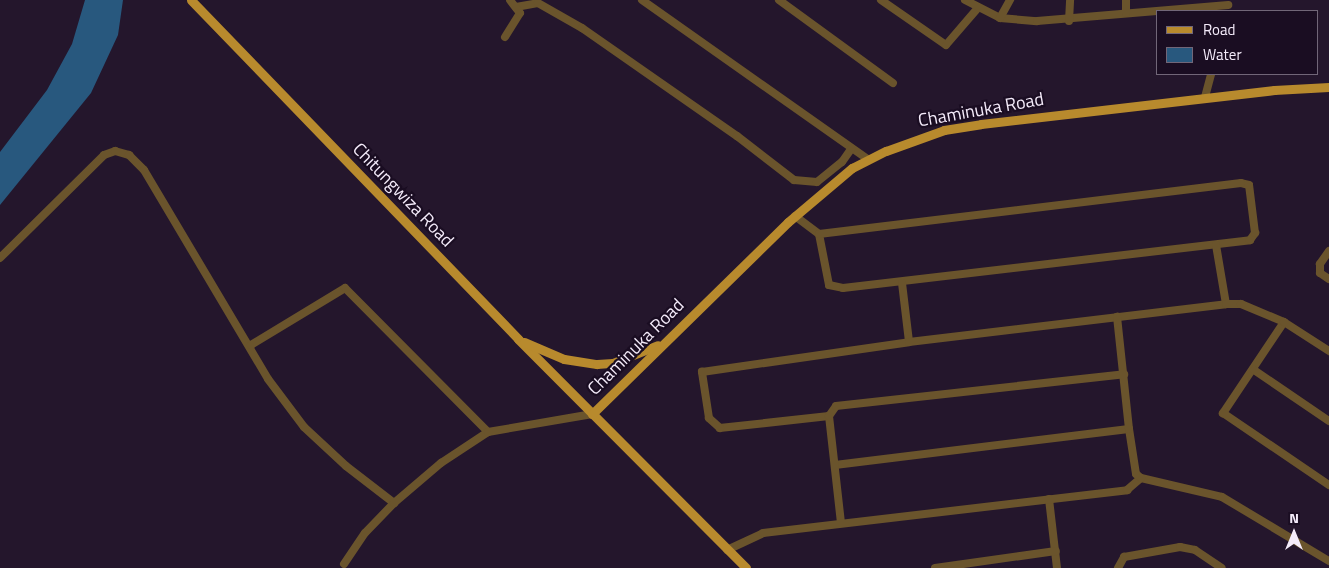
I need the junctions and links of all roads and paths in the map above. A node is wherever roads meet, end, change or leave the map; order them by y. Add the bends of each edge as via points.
1 (191, 0) edge
2 (510, 0) edge
3 (642, 0) edge
4 (780, 0) edge
5 (881, 0) edge
6 (965, 0) edge
7 (1010, 0) edge
8 (1070, 0) edge
9 (1126, 0) edge
10 (1175, 0) edge
11 (1228, 5) edge
12 (516, 7) junction
13 (1172, 8) junction
14 (977, 9) junction
15 (1126, 12) junction
16 (1000, 18) junction
17 (1070, 21) junction
18 (505, 37) dead end
19 (1211, 75) edge
20 (893, 83) dead end
21 (1329, 87) edge
22 (1205, 97) junction
23 (851, 149) junction
24 (867, 159) junction
25 (795, 216) junction
26 (819, 234) junction
27 (1216, 244) junction
28 (1329, 251) edge
29 (0, 258) edge
30 (1329, 279) edge
31 (902, 283) junction
32 (1226, 304) junction
33 (1117, 317) junction
34 (1284, 322) junction
35 (518, 339) junction
36 (909, 342) junction
37 (663, 343) junction
38 (251, 345) junction
39 (1329, 351) edge
40 (1254, 370) junction
41 (1124, 374) junction
42 (592, 414) junction
43 (828, 416) junction
44 (1329, 421) edge
45 (1130, 429) junction
46 (488, 432) junction
47 (835, 465) junction
48 (1141, 478) junction
49 (1329, 485) edge
50 (1050, 499) junction
51 (394, 503) junction
52 (841, 523) junction
53 (727, 550) junction
54 (1056, 551) junction
55 (1212, 561) junction
56 (1329, 561) edge
57 (344, 564) dead end
58 (746, 568) edge
59 (935, 568) edge
60 (1057, 568) edge
61 (1118, 568) edge
62 (1206, 568) edge
63 (1222, 568) edge

1 - 35 main road, Chitungwiza Road
2 - 12 street
3 - 23 street
4 - 20 street
5 - 14 street via 946,45
6 - 14 street
7 - 16 street
8 - 17 street
9 - 15 street
10 - 13 street
11 - 13 street
12 - 18 street via 520,13 517,22
12 - 23 street via 538,3 582,28 737,136 794,180 817,182 842,162
13 - 15 street
14 - 16 street
15 - 17 street
16 - 17 street
19 - 22 street
21 - 22 main road, Chaminuka Road
22 - 24 main road, Chaminuka Road via 944,130 913,139
23 - 24 street
24 - 25 main road, Chaminuka Road
25 - 26 street
25 - 37 main road, Chaminuka Road
26 - 27 street via 1223,185 1249,185 1255,234 1250,240
26 - 31 street via 829,285 843,288
27 - 31 street
27 - 32 street
28 - 30 street via 1320,264 1320,273
29 - 38 street via 104,155 122,152 144,170
31 - 36 street
32 - 33 street
32 - 34 street via 1241,304
33 - 36 street
33 - 41 street
34 - 39 street
34 - 40 street
35 - 37 main road via 564,359 597,364 614,363
35 - 42 main road, Chitungwiza Road
36 - 43 street via 702,372 709,418 720,428
37 - 42 main road, Chaminuka Road
38 - 46 street via 345,288
38 - 51 street via 268,379 304,426
40 - 44 street
40 - 49 street via 1222,413
41 - 43 street via 836,406
41 - 45 street
42 - 46 street
42 - 53 main road, Chitungwiza Road
43 - 47 street
45 - 47 street
45 - 48 street via 1136,474
46 - 51 street via 441,463
47 - 52 street
48 - 50 street via 1127,490
48 - 56 street via 1222,497
50 - 52 street
50 - 54 street
51 - 57 street via 365,533
52 - 53 street via 762,533
53 - 58 main road, Chitungwiza Road
54 - 59 street
54 - 60 street
55 - 61 street via 1195,550 1180,547 1124,557
55 - 62 street
55 - 63 street

